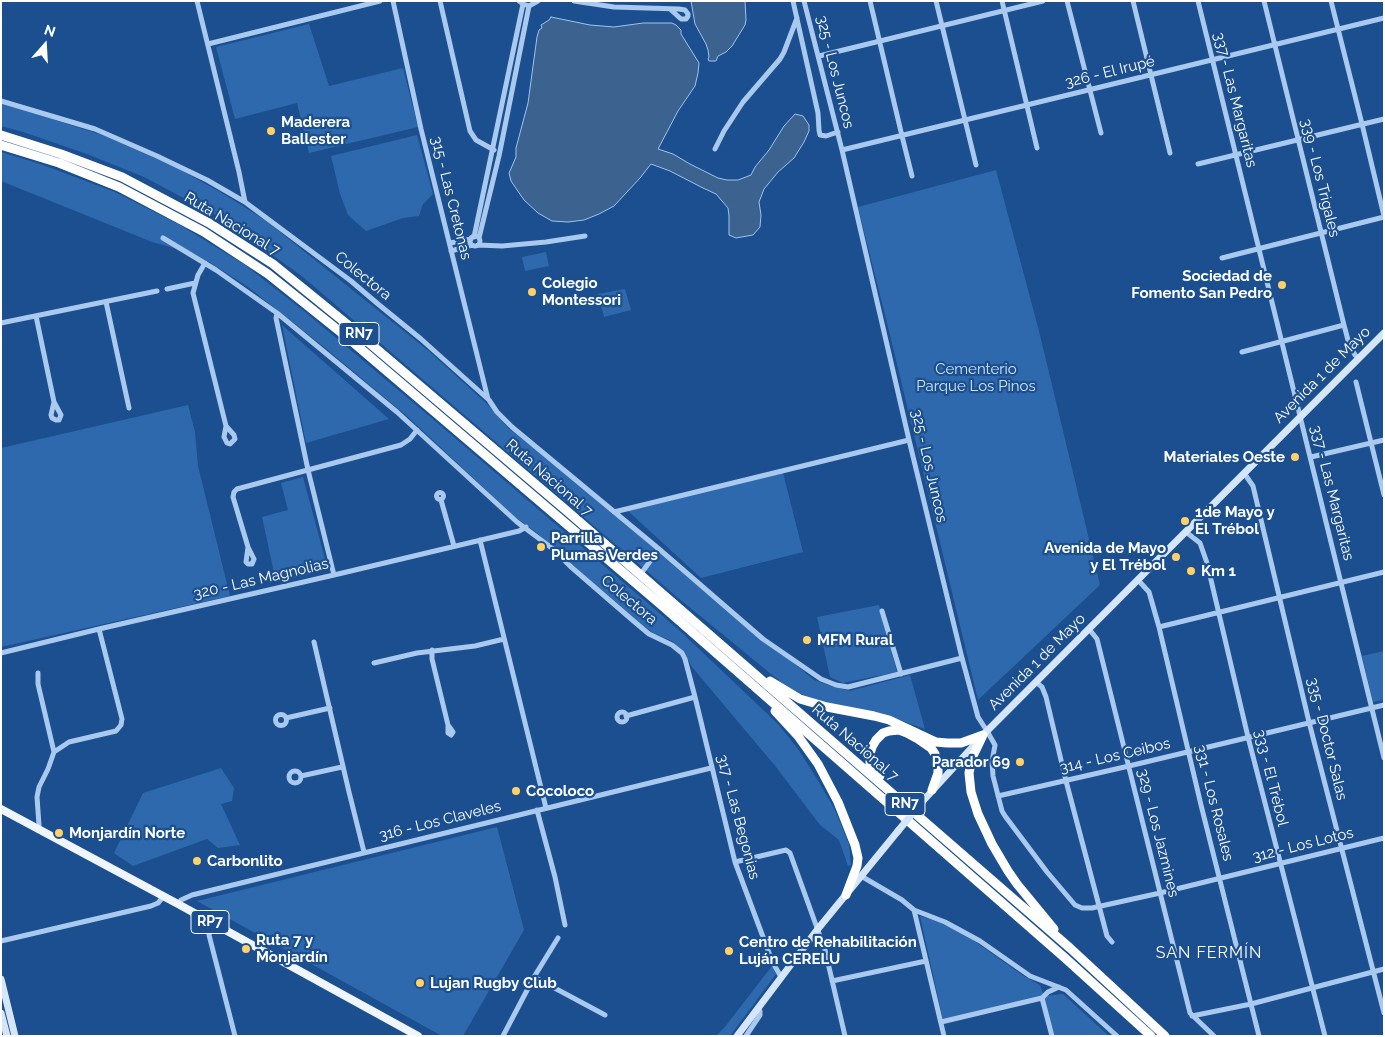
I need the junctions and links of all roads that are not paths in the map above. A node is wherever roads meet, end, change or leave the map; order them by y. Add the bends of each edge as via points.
1 (197, 1) edge
2 (380, 1) edge
3 (393, 1) edge
4 (440, 1) edge
5 (538, 1) edge
6 (574, 1) edge
7 (793, 1) edge
8 (804, 1) edge
9 (870, 1) edge
10 (936, 1) edge
11 (1002, 1) edge
12 (1043, 1) edge
13 (1067, 1) edge
14 (1133, 1) edge
15 (1198, 1) edge
16 (1264, 1) edge
17 (1331, 1) edge
18 (521, 3) edge
19 (529, 6) junction
20 (670, 9) dead end
21 (1004, 10) junction
22 (797, 18) junction
23 (1384, 18) edge
24 (942, 26) junction
25 (1338, 29) junction
26 (879, 41) junction
27 (208, 44) junction
28 (1275, 44) junction
29 (819, 56) junction
30 (1212, 60) junction
31 (1150, 75) junction
32 (1090, 89) junction
33 (1, 101) edge
34 (1026, 105) junction
35 (1384, 119) edge
36 (964, 120) junction
37 (1362, 124) junction
38 (838, 132) junction
39 (1100, 133) dead end
40 (1, 135) edge
41 (902, 136) junction
42 (1297, 140) junction
43 (1, 145) edge
44 (1037, 148) dead end
45 (714, 149) dead end
46 (493, 150) junction
47 (842, 150) junction
48 (1170, 153) dead end
49 (499, 156) junction
50 (1236, 156) junction
51 (1198, 164) dead end
52 (976, 166) dead end
53 (912, 176) dead end
54 (245, 202) junction
55 (1384, 217) edge
56 (1321, 233) junction
57 (585, 236) dead end
58 (163, 238) dead end
59 (474, 240) junction
60 (450, 243) junction
61 (1259, 249) junction
62 (451, 251) junction
63 (1222, 258) dead end
64 (205, 263) junction
65 (195, 283) junction
66 (167, 289) dead end
67 (156, 291) dead end
68 (106, 302) junction
69 (277, 313) junction
70 (36, 316) junction
71 (1, 323) edge
72 (1344, 325) junction
73 (1384, 332) edge
74 (1282, 342) junction
75 (1242, 352) dead end
76 (1359, 358) junction
77 (1356, 382) dead end
78 (489, 400) junction
79 (54, 402) dead end
80 (129, 408) dead end
81 (1301, 416) junction
82 (226, 426) dead end
83 (417, 430) junction
84 (909, 440) junction
85 (1384, 440) edge
86 (1371, 443) junction
87 (1311, 458) junction
88 (308, 470) junction
89 (1244, 473) junction
90 (1384, 495) edge
91 (441, 500) dead end
92 (614, 512) junction
93 (526, 528) junction
94 (1186, 532) junction
95 (480, 540) junction
96 (454, 546) junction
97 (248, 547) dead end
98 (659, 549) junction
99 (1384, 572) edge
100 (334, 575) junction
101 (640, 575) junction
102 (1138, 580) junction
103 (1341, 583) junction
104 (1280, 598) junction
105 (882, 611) dead end
106 (1219, 612) junction
107 (1158, 627) junction
108 (99, 629) junction
109 (1089, 629) junction
110 (504, 639) junction
111 (314, 642) dead end
112 (432, 650) junction
113 (1, 653) edge
114 (685, 658) joint
115 (962, 658) junction
116 (739, 660) junction
117 (374, 663) dead end
118 (38, 672) dead end
119 (901, 674) junction
120 (746, 679) junction
121 (1036, 682) junction
122 (695, 697) junction
123 (1384, 705) edge
124 (330, 708) junction
125 (1371, 708) junction
126 (626, 716) dead end
127 (286, 718) dead end
128 (1309, 722) junction
129 (448, 725) dead end
130 (985, 733) junction
131 (1248, 737) junction
132 (54, 752) junction
133 (1188, 752) junction
134 (1384, 758) edge
135 (342, 766) junction
136 (1130, 766) junction
137 (712, 768) junction
138 (301, 776) dead end
139 (1066, 781) junction
140 (932, 790) junction
141 (892, 793) junction
142 (998, 796) junction
143 (546, 808) junction
144 (1, 809) edge
145 (537, 810) junction
146 (38, 829) junction
147 (1384, 838) edge
148 (1342, 848) junction
149 (364, 852) junction
150 (735, 862) junction
151 (1281, 864) junction
152 (861, 876) junction
153 (1220, 878) junction
154 (1160, 892) junction
155 (846, 895) junction
156 (164, 896) junction
157 (178, 904) junction
158 (1100, 906) junction
159 (1082, 908) joint
160 (914, 910) junction
161 (212, 923) junction
162 (565, 925) dead end
163 (817, 930) junction
164 (558, 938) dead end
165 (1, 940) edge
166 (1112, 942) dead end
167 (1070, 948) junction
168 (926, 961) junction
169 (1384, 969) edge
170 (1374, 971) junction
171 (781, 977) junction
172 (534, 978) junction
173 (1, 979) edge
174 (832, 981) junction
175 (1060, 987) junction
176 (1312, 987) junction
177 (1042, 998) junction
178 (1251, 1004) junction
179 (758, 1007) junction
180 (1, 1013) edge
181 (1384, 1013) edge
182 (605, 1015) dead end
183 (1191, 1016) junction
184 (941, 1022) junction
185 (504, 1035) edge
186 (7, 1036) edge
187 (15, 1036) edge
188 (235, 1036) edge
189 (418, 1036) edge
190 (737, 1036) edge
191 (746, 1036) edge
192 (845, 1036) edge
193 (944, 1036) edge
194 (1052, 1036) edge
195 (1117, 1036) edge
196 (1150, 1036) edge
197 (1165, 1036) edge
198 (1214, 1036) edge
199 (1259, 1036) edge
200 (1325, 1036) edge

1 - 27 street
2 - 27 street
3 - 60 street, 315 - Las Cretonas
4 - 46 street via 470,131 476,140
5 - 19 street
6 - 20 street via 614,7
7 - 22 street
8 - 29 street, 325 - Los Juncos
9 - 26 street
10 - 24 street
11 - 21 street
12 - 21 street
13 - 32 street
14 - 31 street
15 - 30 street, 337 - Las Margaritas
16 - 28 street, 339 - Los Trigales
17 - 25 street
18 - 19 street
18 - 46 street
19 - 49 street
21 - 24 street
21 - 34 street
22 - 38 street via 820,134 826,136
22 - 45 street via 780,59 743,102
23 - 25 street, 326 - El Irupé
24 - 26 street
24 - 36 street
25 - 28 street, 326 - El Irupé
25 - 37 street
26 - 29 street
26 - 41 street
27 - 54 street
28 - 30 street, 326 - El Irupé
28 - 42 street, 339 - Los Trigales
29 - 38 street, 325 - Los Juncos
30 - 31 street, 326 - El Irupé
30 - 50 street, 337 - Las Margaritas
31 - 32 street, 326 - El Irupé
31 - 48 street
32 - 34 street, 326 - El Irupé
32 - 39 street
33 - 54 street, Colectora via 96,129 207,180
34 - 36 street, 326 - El Irupé
34 - 44 street
35 - 37 street
36 - 41 street, 326 - El Irupé
36 - 52 street
37 - 42 street
37 - 55 street
38 - 47 street, 325 - Los Juncos
40 - 101 highway, Ruta Nacional 7 / RN7 via 122,178 209,222 273,264
41 - 47 street, 326 - El Irupé
41 - 53 street
42 - 50 street
42 - 56 street, 339 - Los Trigales
43 - 120 highway, Ruta Nacional 7 / RN7 via 119,187 204,232 268,274 348,338
46 - 49 street
46 - 59 street
47 - 84 street, 325 - Los Juncos
49 - 59 street
50 - 51 street
50 - 61 street, 337 - Las Margaritas
54 - 78 street, Colectora via 351,281
55 - 56 street
56 - 61 street
56 - 72 street, 339 - Los Trigales
57 - 59 street via 502,246 478,245 480,242
58 - 64 street, Colectora
59 - 60 street
59 - 62 street
60 - 62 street, 315 - Las Cretonas
61 - 63 street
61 - 74 street, 337 - Las Margaritas
62 - 78 street, 315 - Las Cretonas
64 - 65 street
64 - 69 street, Colectora
65 - 66 street
65 - 82 street via 194,300
67 - 68 street
68 - 70 street
68 - 80 street
69 - 83 street, Colectora
69 - 88 street
70 - 71 street
70 - 79 street
72 - 74 street
72 - 76 street, 339 - Los Trigales via 1349,344
73 - 76 main road, Avenida 1 de Mayo
74 - 75 street
74 - 81 street, 337 - Las Margaritas
76 - 81 main road, Avenida 1 de Mayo
77 - 86 street
78 - 92 street, Colectora via 512,427
81 - 87 street, 337 - Las Margaritas
81 - 89 main road, Avenida 1 de Mayo
83 - 88 street via 400,445
83 - 93 street, Colectora
84 - 92 street
84 - 115 street, 325 - Los Juncos
85 - 86 street
86 - 87 street
86 - 90 street
87 - 103 street, 337 - Las Margaritas
88 - 97 street via 234,492
88 - 100 street
89 - 94 main road, Avenida 1 de Mayo
89 - 104 street, 335 - Doctor Salas via 1253,486
91 - 96 street
92 - 98 street, Colectora
93 - 95 street, 320 - Las Magnolias
93 - 114 street, Colectora via 649,634 677,649
94 - 102 main road, Avenida 1 de Mayo
94 - 106 street, 333 - El Trébol via 1198,540 1204,552
95 - 96 street, 320 - Las Magnolias
95 - 110 street
96 - 100 street, 320 - Las Magnolias
98 - 101 street, Colectora
98 - 119 street, Colectora via 772,646 821,679 848,687
99 - 103 street
100 - 108 street, 320 - Las Magnolias
101 - 116 highway, Ruta Nacional 7 / RN7
102 - 107 street, 331 - Los Rosales via 1149,592
102 - 109 main road, Avenida 1 de Mayo
103 - 104 street
103 - 125 street, 337 - Las Margaritas
104 - 106 street
104 - 128 street, 335 - Doctor Salas
105 - 119 street
106 - 107 street
106 - 131 street, 333 - El Trébol
107 - 133 street, 331 - Los Rosales
108 - 113 street, 320 - Las Magnolias
108 - 132 street via 121,725 116,731 69,742
109 - 121 main road, Avenida 1 de Mayo
109 - 136 street, 329 - Los Jazmines via 1097,639
110 - 112 street via 475,646
110 - 143 street
111 - 124 street
112 - 117 street
112 - 129 street
114 - 122 street, 317 - Las Begonias
115 - 119 street
115 - 130 street, 325 - Los Juncos
116 - 130 highway via 800,699 889,720 936,742 961,743
116 - 141 highway, Ruta Nacional 7 / RN7
118 - 132 street
120 - 155 highway via 809,751 838,802 858,858
120 - 196 highway, Ruta Nacional 7 / RN7
121 - 130 main road, Avenida 1 de Mayo
121 - 139 street via 1046,697
122 - 126 street
122 - 137 street, 317 - Las Begonias
123 - 125 street, 314 - Los Ceibos
124 - 127 street
124 - 135 street
125 - 128 street, 314 - Los Ceibos
125 - 134 street, 337 - Las Margaritas
128 - 131 street, 314 - Los Ceibos
128 - 148 street, 335 - Doctor Salas
130 - 140 main road, Avenida 1 de Mayo
130 - 142 street, 325 - Los Juncos via 995,745 992,762
130 - 167 highway via 972,758 969,773 978,814 1008,872
131 - 133 street, 314 - Los Ceibos
131 - 151 street, 333 - El Trébol
132 - 146 street via 39,787
133 - 136 street, 314 - Los Ceibos
133 - 153 street, 331 - Los Rosales
135 - 138 street
135 - 149 street
136 - 139 street, 314 - Los Ceibos
136 - 154 street, 329 - Los Jazmines
137 - 143 street, 316 - Los Claveles
137 - 150 street, 317 - Las Begonias
139 - 142 street, 314 - Los Ceibos
139 - 158 street
140 - 141 highway via 938,766 935,754 931,748 899,730 883,733 872,747 870,758 873,768
140 - 152 main road, Avenida 1 de Mayo, bridge
141 - 167 highway, Ruta Nacional 7 / RN7
142 - 159 street, 325 - Los Juncos via 1005,816 1075,905
143 - 145 street, 316 - Los Claveles
144 - 146 main road, RP7
145 - 149 street, 316 - Los Claveles
145 - 162 street
146 - 156 main road, RP7
147 - 148 street, 312 - Los Lotos
148 - 151 street, 312 - Los Lotos
148 - 170 street, 335 - Doctor Salas
149 - 157 street, 316 - Los Claveles via 188,896
150 - 163 street via 786,850 790,853
150 - 171 street, 317 - Las Begonias
151 - 153 street, 312 - Los Lotos
151 - 176 street, 333 - El Trébol
152 - 155 main road, Avenida 1 de Mayo
152 - 160 street
153 - 154 street, 312 - Los Lotos
153 - 178 street, 331 - Los Rosales
154 - 158 street, 312 - Los Lotos
154 - 183 street, 329 - Los Jazmines
155 - 163 main road, Avenida 1 de Mayo
156 - 157 main road, RP7
156 - 165 street via 151,906
157 - 161 main road, RP7
158 - 159 street, 312 - Los Lotos
158 - 166 street via 1107,936
160 - 168 street
160 - 175 street via 957,928 1030,976
161 - 188 street via 209,935
161 - 189 main road, RP7
163 - 171 main road, Avenida 1 de Mayo
163 - 174 street
164 - 172 street
167 - 197 highway, Ruta Nacional 7 / RN7
168 - 174 street
168 - 184 street
169 - 170 street
170 - 176 street
170 - 181 street, 335 - Doctor Salas
171 - 179 main road, Avenida 1 de Mayo
172 - 182 street
172 - 185 street
173 - 187 main road
174 - 192 street
175 - 177 street
175 - 195 street
176 - 178 street
176 - 200 street, 333 - El Trébol
177 - 184 street
177 - 194 street
178 - 183 street
178 - 199 street, 331 - Los Rosales
179 - 190 main road, Avenida 1 de Mayo
179 - 191 street via 760,1015
180 - 186 main road
183 - 198 street
184 - 193 street

